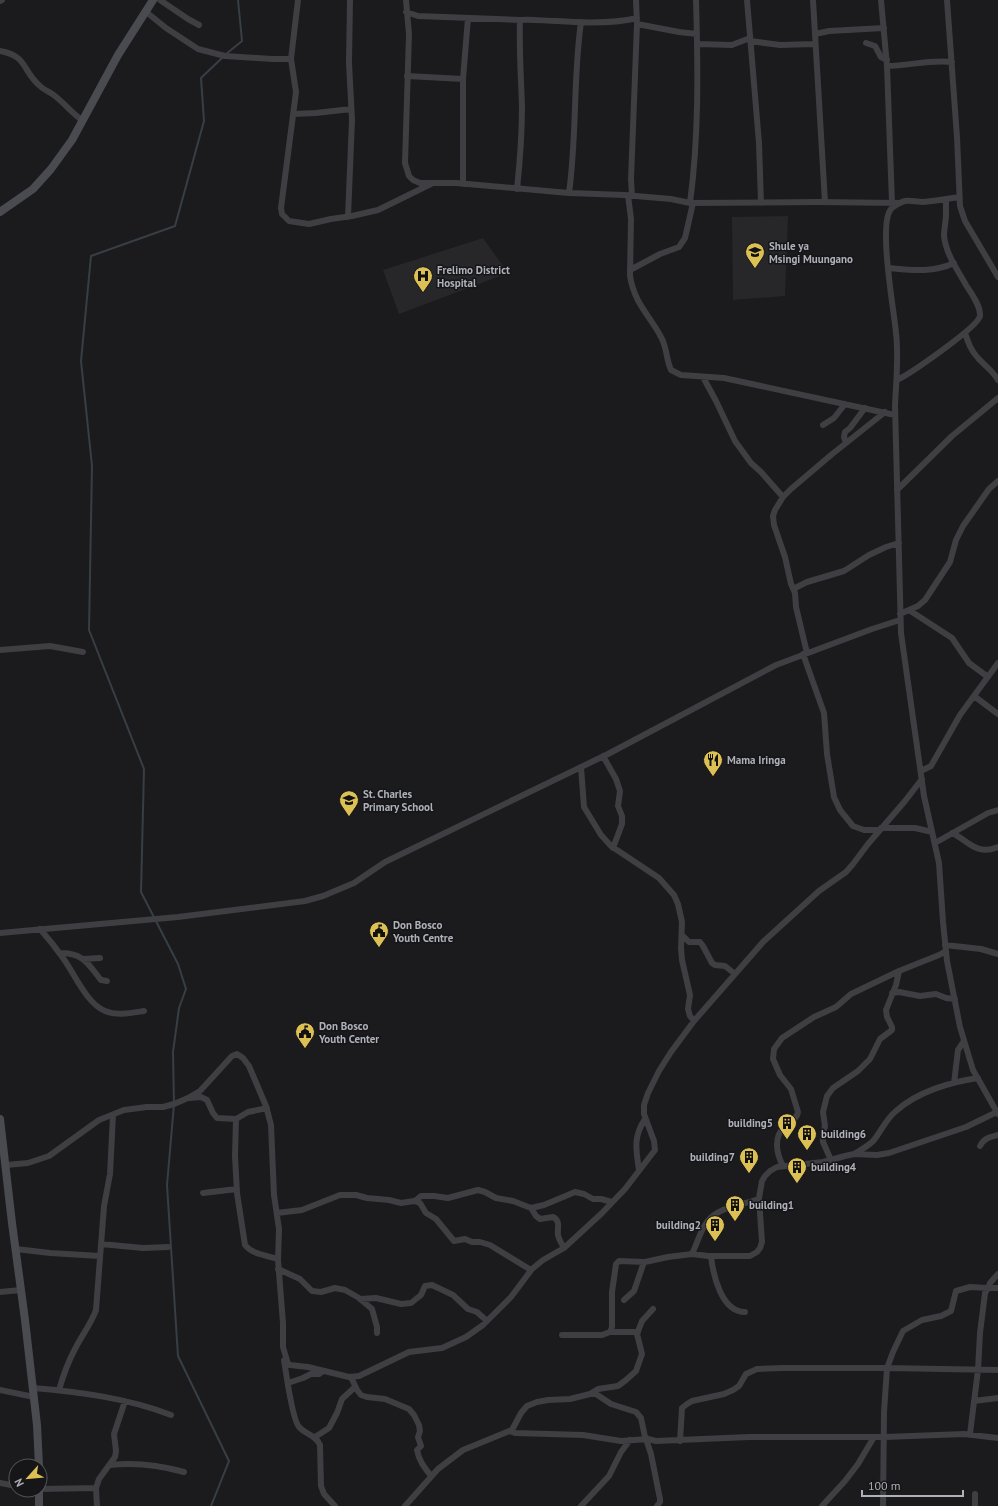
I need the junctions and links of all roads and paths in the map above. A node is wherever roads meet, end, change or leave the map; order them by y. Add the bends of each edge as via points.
1 (153, 0) edge
2 (160, 0) edge
3 (298, 0) edge
4 (350, 0) edge
5 (406, 0) edge
6 (636, 0) edge
7 (696, 0) edge
8 (747, 0) edge
9 (813, 0) edge
10 (881, 0) edge
11 (947, 0) edge
12 (145, 11) junction
13 (406, 12) junction
14 (468, 18) junction
15 (520, 20) junction
16 (637, 21) junction
17 (581, 22) junction
18 (199, 25) dead end
19 (884, 28) junction
20 (697, 34) junction
21 (815, 34) junction
22 (750, 40) junction
23 (866, 43) dead end
24 (697, 44) junction
25 (815, 44) junction
26 (0, 51) edge
27 (291, 59) junction
28 (952, 62) junction
29 (887, 63) junction
30 (407, 76) junction
31 (463, 79) junction
32 (351, 109) junction
33 (293, 114) junction
34 (83, 121) junction
35 (432, 184) junction
36 (463, 184) junction
37 (517, 189) junction
38 (569, 193) junction
39 (630, 196) junction
40 (959, 197) junction
41 (946, 199) junction
42 (825, 202) junction
43 (692, 203) junction
44 (761, 203) junction
45 (892, 203) junction
46 (900, 203) junction
47 (0, 212) edge
48 (348, 217) junction
49 (954, 263) junction
50 (889, 268) junction
51 (630, 270) junction
52 (998, 276) edge
53 (965, 333) junction
54 (703, 377) junction
55 (896, 380) junction
56 (998, 380) edge
57 (998, 390) edge
58 (996, 399) edge
59 (845, 404) junction
60 (865, 408) junction
61 (885, 412) junction
62 (895, 415) junction
63 (823, 425) dead end
64 (846, 443) junction
65 (998, 481) edge
66 (897, 490) junction
67 (782, 497) junction
68 (899, 543) junction
69 (793, 589) junction
70 (909, 610) junction
71 (900, 617) junction
72 (0, 650) edge
73 (84, 652) dead end
74 (805, 654) junction
75 (998, 663) edge
76 (988, 677) junction
77 (974, 696) junction
78 (998, 714) edge
79 (603, 756) junction
80 (581, 766) junction
81 (921, 772) junction
82 (922, 779) junction
83 (998, 810) edge
84 (880, 829) junction
85 (932, 832) junction
86 (952, 833) junction
87 (935, 843) junction
88 (998, 847) edge
89 (613, 848) junction
90 (40, 929) junction
91 (0, 932) edge
92 (682, 936) junction
93 (946, 948) junction
94 (60, 954) junction
95 (998, 954) edge
96 (100, 958) dead end
97 (83, 959) junction
98 (899, 971) junction
99 (735, 974) junction
100 (107, 981) dead end
101 (892, 993) junction
102 (955, 999) junction
103 (144, 1011) dead end
104 (694, 1021) junction
105 (964, 1041) junction
106 (978, 1078) junction
107 (954, 1083) junction
108 (188, 1098) junction
109 (267, 1108) junction
110 (997, 1113) edge
111 (113, 1115) junction
112 (0, 1119) edge
113 (236, 1119) junction
114 (645, 1119) junction
115 (998, 1135) edge
116 (1, 1141) edge
117 (980, 1146) dead end
118 (854, 1154) junction
119 (831, 1160) junction
120 (6, 1165) junction
121 (783, 1166) junction
122 (639, 1170) junction
123 (237, 1189) junction
124 (203, 1193) dead end
125 (759, 1200) junction
126 (414, 1202) junction
127 (612, 1202) junction
128 (531, 1208) junction
129 (277, 1213) junction
130 (101, 1244) junction
131 (168, 1247) dead end
132 (564, 1248) junction
133 (16, 1249) junction
134 (692, 1254) junction
135 (100, 1256) junction
136 (711, 1256) junction
137 (278, 1259) junction
138 (644, 1262) junction
139 (278, 1269) junction
140 (531, 1270) junction
141 (998, 1274) edge
142 (988, 1288) junction
143 (998, 1288) edge
144 (21, 1290) junction
145 (0, 1292) edge
146 (360, 1299) junction
147 (624, 1300) dead end
148 (653, 1309) dead end
149 (745, 1312) dead end
150 (487, 1321) junction
151 (610, 1332) junction
152 (638, 1332) junction
153 (377, 1333) dead end
154 (562, 1334) dead end
155 (284, 1355) junction
156 (887, 1368) junction
157 (978, 1370) junction
158 (998, 1370) edge
159 (323, 1371) junction
160 (351, 1377) junction
161 (288, 1383) junction
162 (355, 1387) junction
163 (0, 1390) edge
164 (59, 1390) junction
165 (33, 1392) junction
166 (590, 1394) junction
167 (998, 1398) edge
168 (125, 1401) junction
169 (974, 1401) junction
170 (171, 1415) dead end
171 (510, 1431) junction
172 (970, 1434) junction
173 (315, 1437) junction
174 (874, 1437) junction
175 (885, 1437) junction
176 (998, 1438) edge
177 (647, 1439) junction
178 (630, 1440) junction
179 (680, 1441) junction
180 (38, 1458) edge
181 (110, 1465) junction
182 (184, 1472) dead end
183 (431, 1476) junction
184 (96, 1488) junction
185 (48, 1490) edge
186 (975, 1494) dead end
187 (96, 1506) edge
188 (335, 1506) edge
189 (405, 1506) edge
190 (581, 1506) edge
191 (656, 1506) edge
192 (822, 1506) edge
193 (883, 1506) edge
194 (975, 1506) edge

1 - 12 street
2 - 18 street
3 - 27 street
4 - 32 street
5 - 13 street
6 - 16 street
7 - 20 street
8 - 22 street
9 - 21 street
10 - 19 street
11 - 28 street
12 - 27 street via 198,49 225,56
12 - 34 street
13 - 14 street via 418,16
13 - 30 street via 409,34
14 - 15 street
14 - 31 street
15 - 17 street
15 - 37 street via 521,126
16 - 17 street
16 - 20 street
16 - 39 street
17 - 38 street
19 - 21 street
19 - 29 street
20 - 24 street
21 - 25 street
22 - 24 street via 732,44
22 - 25 street via 780,45
22 - 44 street via 757,114
23 - 29 street via 875,46
24 - 43 street via 697,111
25 - 42 street
26 - 34 street via 21,60 39,86
27 - 33 street via 296,92
28 - 29 street via 937,60 911,65
28 - 40 street
29 - 45 street
30 - 31 street
30 - 35 street via 405,163 413,180
31 - 36 street
32 - 33 street
32 - 48 street
33 - 48 street via 282,214 289,221 309,224
34 - 47 street via 51,169 33,189
35 - 36 street
35 - 48 street via 378,210
36 - 37 street
37 - 38 street
38 - 39 street
39 - 43 street
39 - 51 street
40 - 41 street
40 - 52 street via 965,221
41 - 46 street
41 - 49 street via 944,235
42 - 44 street
42 - 45 street
43 - 44 street
43 - 51 street via 685,238 679,246
45 - 46 street
46 - 50 street via 892,208 886,223
49 - 50 street via 933,270
49 - 53 street via 980,312 977,322
50 - 55 street via 896,334
51 - 54 street via 631,286 662,338 671,370 681,375
53 - 55 street via 919,367
53 - 56 street via 972,350
54 - 59 street via 724,378
54 - 67 street via 735,441
55 - 62 street
57 - 58 street
58 - 66 street via 952,436
59 - 60 street
59 - 63 street via 834,418
60 - 61 street
60 - 64 street via 845,432
61 - 62 street
61 - 64 street
62 - 66 street
64 - 67 street
65 - 70 street via 989,489 963,526 950,562 925,600
66 - 68 street
67 - 69 street via 775,510 774,521
68 - 69 street via 873,553 844,571
68 - 71 street
69 - 74 street
70 - 71 street
70 - 76 street via 952,638 969,663
71 - 74 street
71 - 81 street via 900,633
72 - 73 street via 50,646
74 - 79 street via 751,677
74 - 84 street via 824,713 830,778 837,806 853,826
75 - 76 street
76 - 77 street
77 - 78 street
77 - 81 street via 930,766
79 - 80 street
79 - 89 street via 620,791 618,806 622,824
80 - 89 street via 584,807
80 - 90 street via 385,862 354,883 305,902 178,917
81 - 82 street
82 - 84 street
82 - 85 street
83 - 86 street
84 - 85 street via 915,828
84 - 99 street via 850,868 777,929
85 - 87 street
86 - 87 street
86 - 88 street via 976,848
87 - 93 street
89 - 92 street via 659,878 674,895 682,922
90 - 91 street
90 - 94 street
92 - 99 street via 689,942 700,942 712,963 725,966
92 - 104 street via 682,960 690,995 688,1009
93 - 95 street via 981,950
93 - 98 street via 939,955
93 - 102 street
94 - 97 street via 71,954
94 - 103 street via 84,991 99,1008 113,1014
96 - 97 street
97 - 100 street via 101,980
98 - 101 street
98 - 121 street via 851,994 836,1007 814,1017 777,1043 774,1049 774,1064 791,1088 798,1112 796,1118 782,1128 778,1136 776,1150
99 - 104 street
101 - 102 street via 920,996 936,994
101 - 119 street via 886,1010 892,1030 880,1040 868,1061 827,1096 823,1112 823,1142
102 - 105 street
104 - 114 street via 659,1071 644,1105
105 - 106 street
105 - 107 street via 958,1050
106 - 107 street
106 - 110 street
107 - 118 street via 902,1106 889,1118 874,1140
108 - 109 street via 200,1091 232,1056 237,1054 249,1066
108 - 111 street via 163,1106 132,1108
108 - 113 street via 201,1097 207,1100 217,1118
109 - 113 street via 248,1112
109 - 129 street via 271,1125
110 - 118 street via 966,1127 896,1151 877,1155
111 - 120 street via 99,1120 49,1156 28,1163
111 - 130 street via 110,1174
112 - 116 street
113 - 123 street
114 - 122 street via 636,1137
114 - 122 street via 655,1150
115 - 117 street via 987,1138
116 - 120 street
118 - 119 street
119 - 121 street
120 - 133 street
121 - 125 street via 777,1167 765,1176
122 - 127 street
123 - 124 street
123 - 137 street via 245,1245 254,1253
125 - 134 street via 715,1214 702,1231
125 - 136 street via 762,1234 757,1252 750,1256
126 - 128 street via 422,1196 448,1198 478,1190
126 - 129 street via 401,1203 356,1195 340,1195 302,1210
126 - 140 street via 420,1203 426,1213 436,1219 454,1241 465,1240 490,1245
127 - 128 street via 593,1199 576,1192
127 - 132 street
128 - 132 street via 540,1219 556,1218 559,1225 558,1235
129 - 137 street
130 - 131 street via 143,1248
130 - 135 street
132 - 140 street
133 - 135 street
133 - 144 street
134 - 136 street
134 - 138 street
135 - 164 street via 96,1310 67,1365
136 - 149 street via 717,1286 728,1305
137 - 139 street
138 - 147 street via 634,1291
138 - 151 street via 622,1261 616,1264
139 - 146 street via 300,1278 312,1291 321,1292 336,1288
139 - 155 street
140 - 150 street via 511,1297
141 - 142 street
142 - 143 street
142 - 156 street via 970,1287 955,1292 951,1311 922,1320 903,1331
142 - 157 street via 985,1293 980,1333
144 - 145 street
144 - 165 street
146 - 150 street via 376,1298 401,1304 411,1303 421,1295 425,1286 432,1285 453,1295 464,1306
146 - 153 street via 372,1309
148 - 152 street via 642,1321
150 - 160 street via 453,1344 410,1352 361,1376
151 - 152 street
151 - 154 street via 602,1335
152 - 166 street via 642,1354 636,1370 618,1386 598,1389
155 - 159 street via 290,1365
155 - 161 street
156 - 157 street
156 - 175 street
156 - 179 street via 766,1368 748,1372 739,1386 733,1390 692,1401 682,1408
157 - 158 street
157 - 169 street
159 - 160 street
159 - 161 street
160 - 162 street
161 - 173 street via 298,1426
162 - 173 street via 342,1399 329,1428
162 - 183 street via 367,1397 385,1399 409,1409 420,1429 418,1437 421,1446 417,1450 419,1457
163 - 165 street
164 - 165 street
164 - 168 street
165 - 180 street
166 - 171 street via 537,1402 527,1406
166 - 177 street via 596,1394 611,1404 636,1412 641,1418
167 - 169 street
168 - 170 street
168 - 181 street via 115,1427 116,1451
169 - 172 street
171 - 178 street
171 - 183 street via 463,1450
172 - 175 street
172 - 176 street
173 - 188 street via 320,1445 324,1494
174 - 175 street
174 - 179 street via 749,1437
174 - 192 street via 858,1464
175 - 193 street
177 - 178 street
177 - 179 street
177 - 191 street via 660,1498
178 - 190 street via 609,1476
181 - 182 street via 139,1463
181 - 184 street via 99,1479
183 - 189 street
184 - 185 street
184 - 187 street
186 - 194 street

